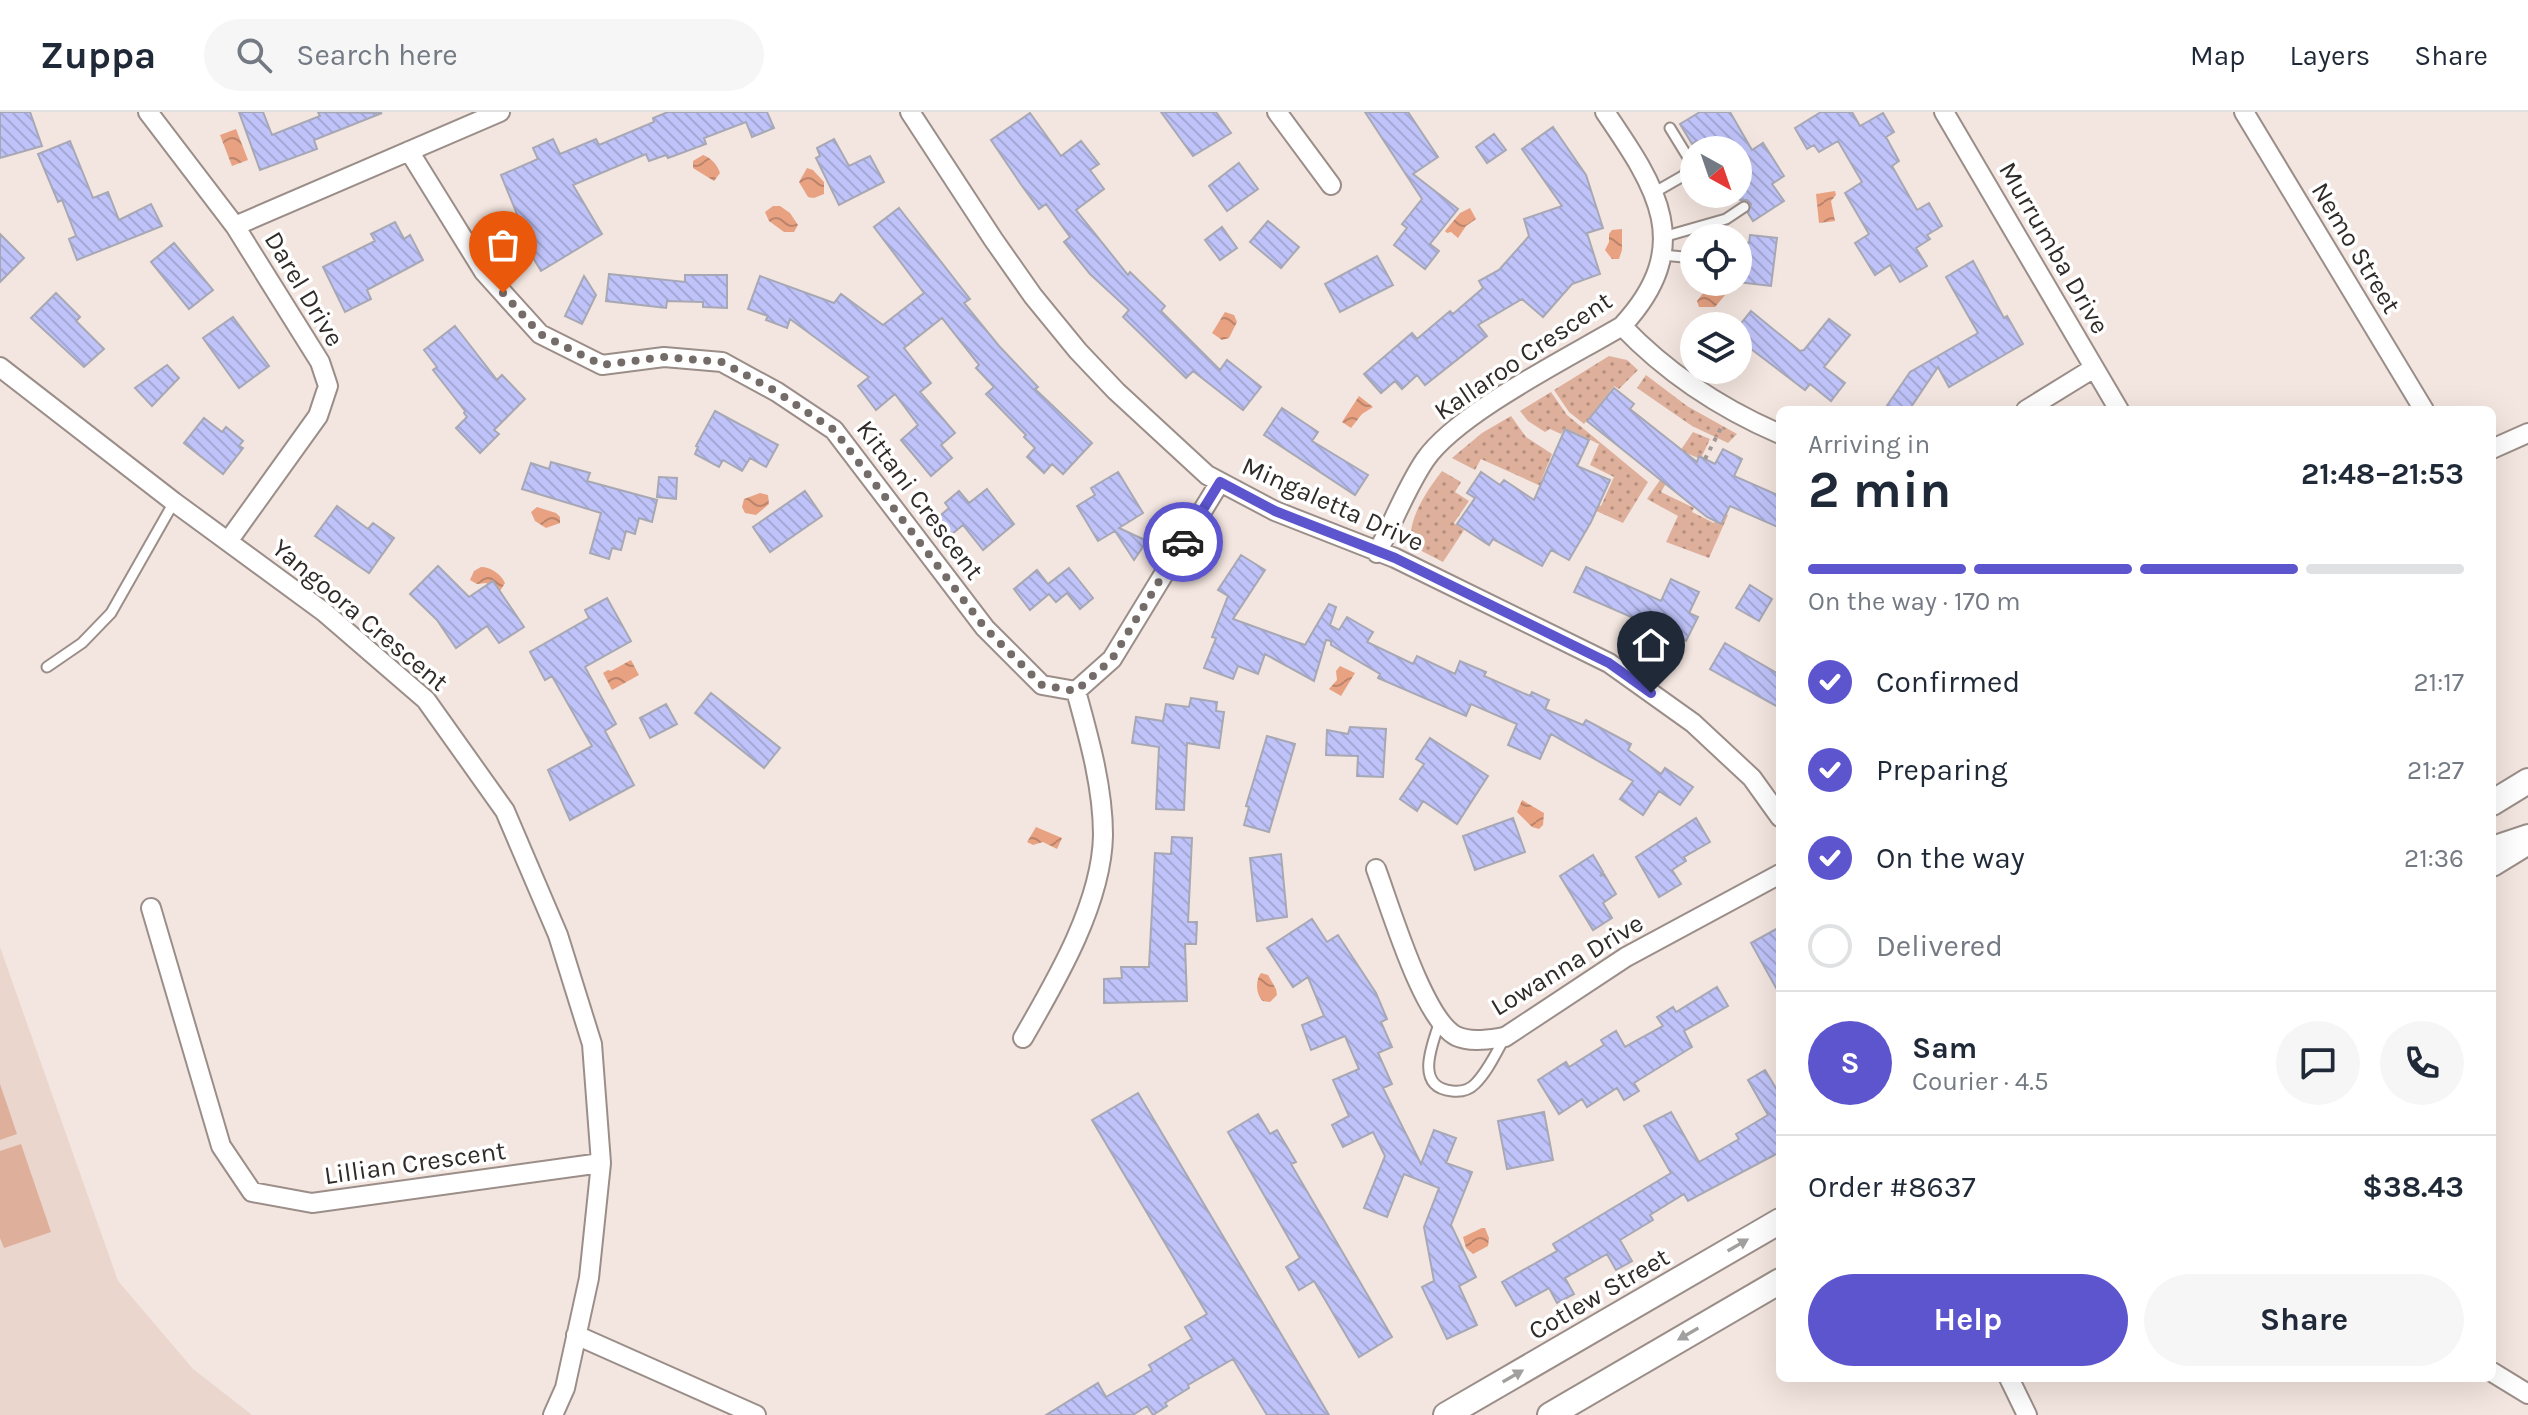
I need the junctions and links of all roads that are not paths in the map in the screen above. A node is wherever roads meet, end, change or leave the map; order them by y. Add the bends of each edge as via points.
1 (148, 112) edge
2 (500, 112) edge
3 (910, 112) edge
4 (1277, 112) edge
5 (1605, 112) edge
6 (1944, 112) edge
7 (2244, 112) edge
8 (1670, 128) dead end
9 (409, 151) junction
10 (1331, 185) dead end
11 (1655, 192) junction
12 (1742, 208) edge
13 (235, 226) junction
14 (1663, 246) junction
15 (1680, 253) edge
16 (1622, 326) junction
17 (0, 367) edge
18 (2094, 368) junction
19 (2032, 406) edge
20 (2117, 406) edge
21 (2422, 406) edge
22 (1776, 432) edge
23 (2528, 433) edge
24 (2496, 447) edge
25 (1220, 482) junction
26 (174, 502) junction
27 (229, 540) junction
28 (1377, 553) junction
29 (47, 667) dead end
30 (1076, 691) junction
31 (2528, 781) edge
32 (2496, 801) edge
33 (1776, 811) edge
34 (2528, 834) edge
35 (2528, 842) edge
36 (2496, 845) edge
37 (2496, 862) edge
38 (1376, 869) dead end
39 (1776, 876) edge
40 (151, 908) dead end
41 (1440, 1019) junction
42 (1505, 1037) junction
43 (1023, 1038) dead end
44 (601, 1163) junction
45 (1776, 1223) edge
46 (1776, 1283) edge
47 (576, 1335) junction
48 (2496, 1374) edge
49 (2011, 1382) edge
50 (2528, 1394) edge
51 (553, 1415) edge
52 (756, 1415) edge
53 (1446, 1415) edge
54 (1550, 1415) edge
55 (2027, 1415) edge

1 - 13 street, Darel Drive
2 - 9 street
3 - 25 street, Mingaletta Drive via 1001,250 1078,351
4 - 10 street
5 - 11 street, Kallaroo Crescent
6 - 18 street, Murrumba Drive
7 - 21 street, Nemo Street
8 - 11 lane via 1690,168
9 - 13 street
9 - 30 street, Kittani Crescent via 484,272 540,334 602,365 664,357 722,362 800,407 834,430 985,628 1042,685
11 - 14 street, Kallaroo Crescent
12 - 14 lane
13 - 27 street, Darel Drive via 320,362 328,386 318,416
14 - 15 lane
14 - 16 street, Kallaroo Crescent via 1654,284
16 - 22 street via 1686,381
16 - 28 street, Kallaroo Crescent via 1442,440 1425,460
17 - 26 street, Yangoora Crescent
18 - 19 street
18 - 20 street, Murrumba Drive
23 - 24 street
25 - 28 street, Mingaletta Drive
25 - 30 street via 1112,659
26 - 27 street, Yangoora Crescent
26 - 29 lane via 111,613 82,643
27 - 44 street, Yangoora Crescent via 324,612 426,700 505,811 558,935 592,1044
28 - 33 street, Mingaletta Drive via 1609,663 1693,723 1752,778
30 - 43 street via 1098,785 1103,837 1088,909 1058,978
31 - 32 main road
34 - 36 street
35 - 37 main road
38 - 41 street, Lowanna Drive via 1424,995
39 - 42 street, Lowanna Drive via 1626,957
40 - 44 street, Lillian Crescent via 221,1146 252,1192 312,1203
41 - 42 street, Lowanna Drive via 1458,1037
41 - 42 lane via 1427,1070 1442,1090 1473,1087
44 - 47 street, Yangoora Crescent via 589,1278
53 -> 45 main road, Cotlew Street
46 -> 54 main road
47 - 51 street, Yangoora Crescent via 565,1388
47 - 52 street
48 - 50 street
49 - 55 street

